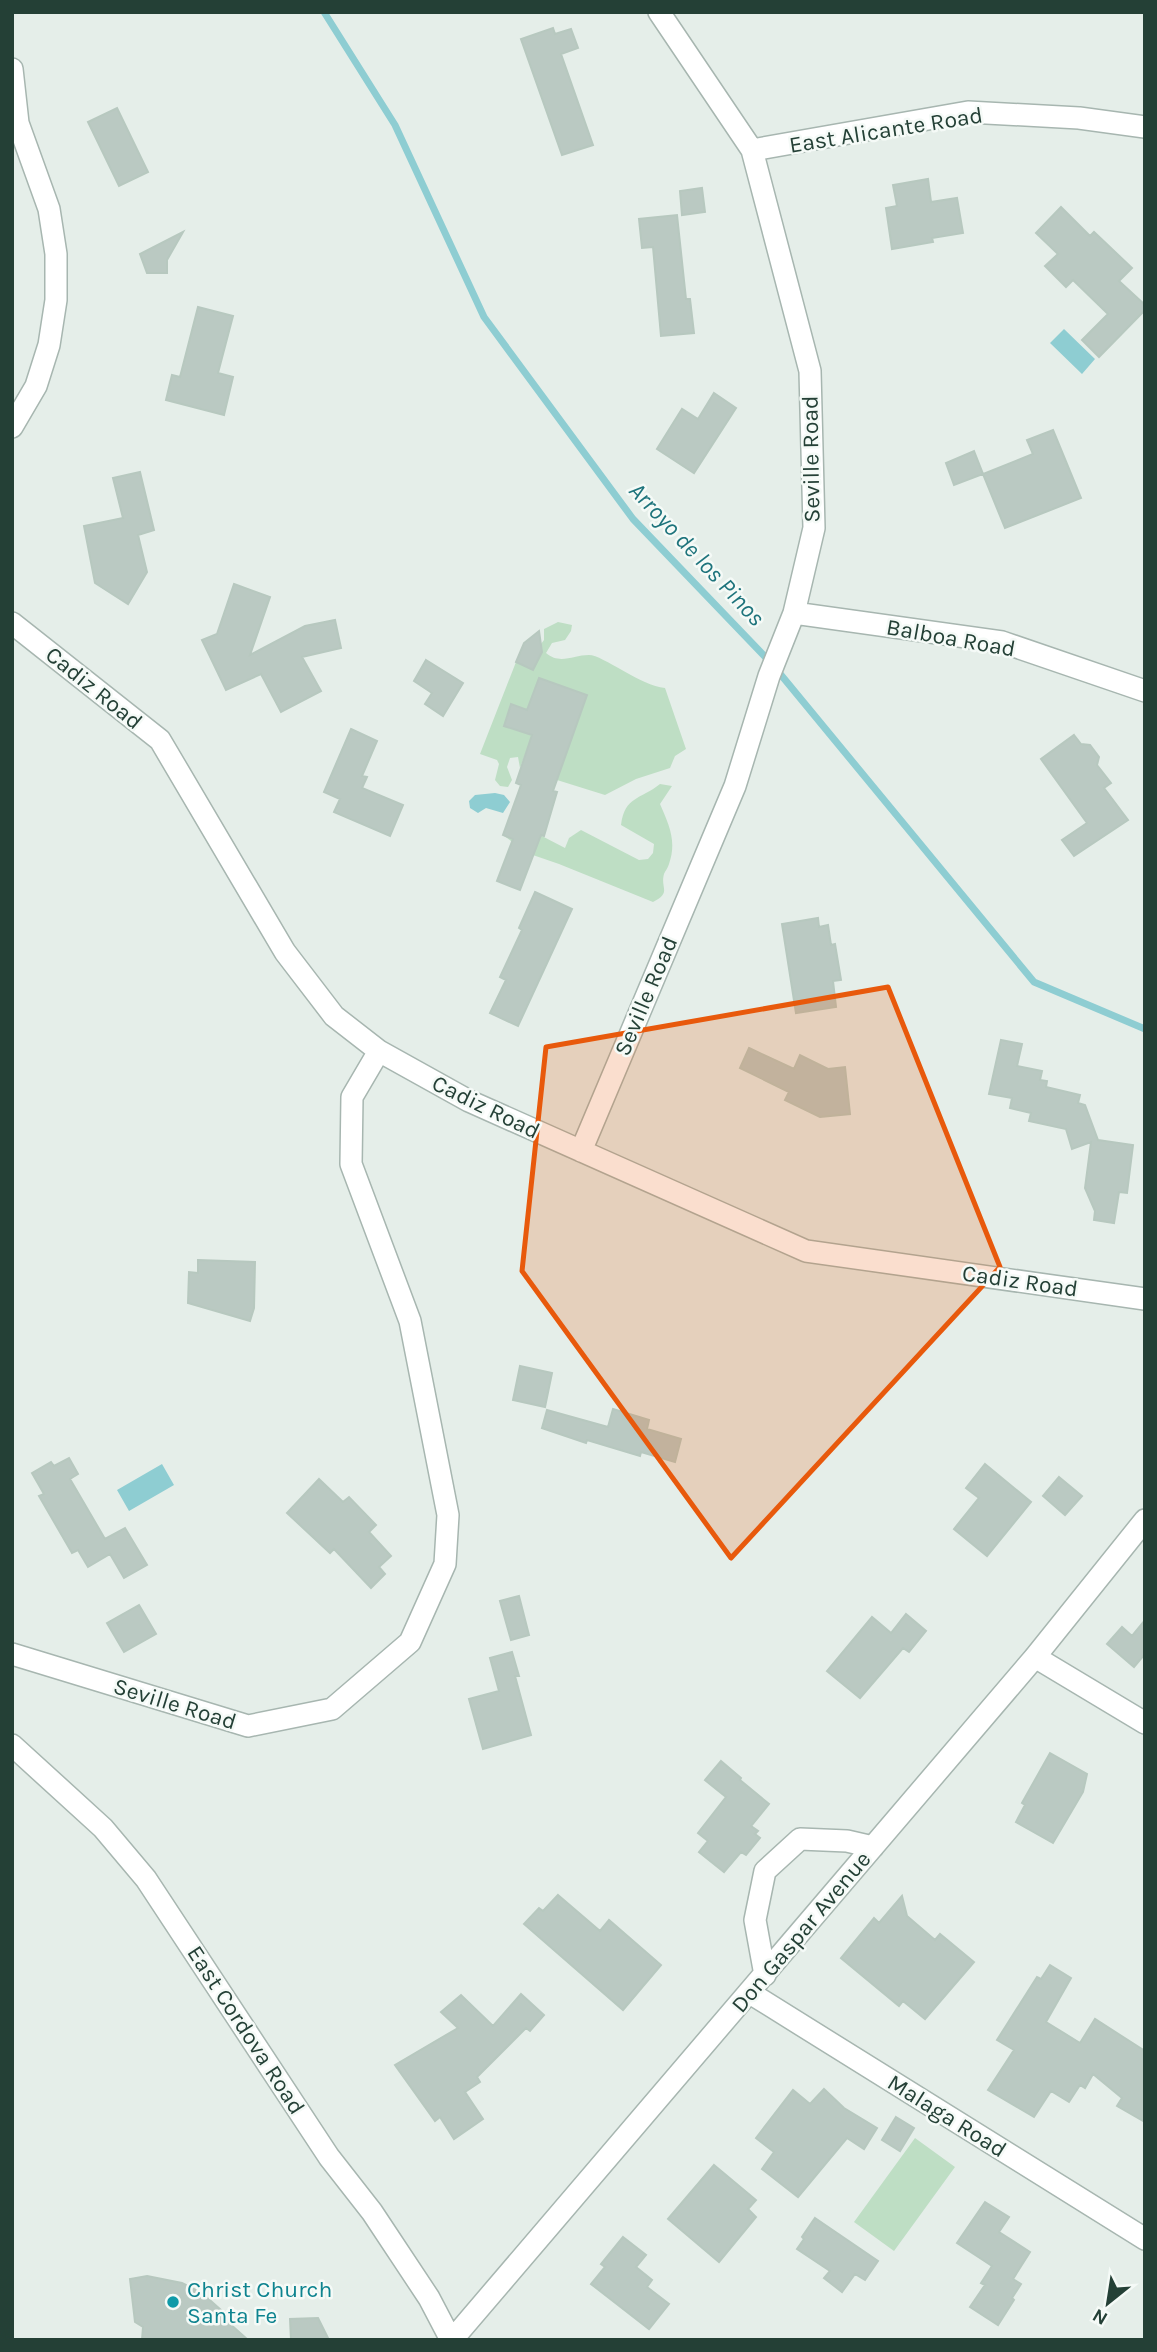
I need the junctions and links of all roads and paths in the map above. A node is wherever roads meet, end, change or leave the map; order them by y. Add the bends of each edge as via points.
1 (659, 12) edge
2 (12, 69) edge
3 (15, 121) edge
4 (1145, 127) edge
5 (752, 150) junction
6 (12, 427) edge
7 (794, 613) junction
8 (12, 623) edge
9 (1145, 691) edge
10 (379, 1051) junction
11 (581, 1151) junction
12 (1145, 1298) edge
13 (1145, 1520) edge
14 (12, 1654) edge
15 (1035, 1657) junction
16 (1145, 1723) edge
17 (12, 1745) edge
18 (873, 1847) junction
19 (765, 1975) junction
20 (750, 1993) junction
21 (1145, 2239) edge
22 (451, 2340) edge

1 - 5 street, Seville Road
2 - 3 street
3 - 6 street via 49,209 56,254 56,300 36,386
4 - 5 street, East Alicante Road via 968,112
5 - 7 street, Seville Road via 810,371 814,528
7 - 9 street, Balboa Road via 1002,642
7 - 11 street, Seville Road via 772,664 735,786
8 - 10 street, Cadiz Road via 160,740 285,952 334,1016
10 - 11 street, Cadiz Road via 469,1101
10 - 14 street, Seville Road via 352,1097 351,1164 410,1321 447,1515 445,1564 410,1642 332,1709 248,1726
11 - 12 street, Cadiz Road via 806,1251
13 - 15 street, Don Gaspar Avenue
15 - 16 street
15 - 18 street, Don Gaspar Avenue
17 - 22 street, East Cordova Road via 103,1828 146,1879 329,2157 429,2298
18 - 19 street, Don Gaspar Avenue
18 - 19 street via 800,1839 765,1871 755,1920
19 - 20 street, Don Gaspar Avenue
20 - 21 street, Malaga Road
20 - 22 street, Don Gaspar Avenue

